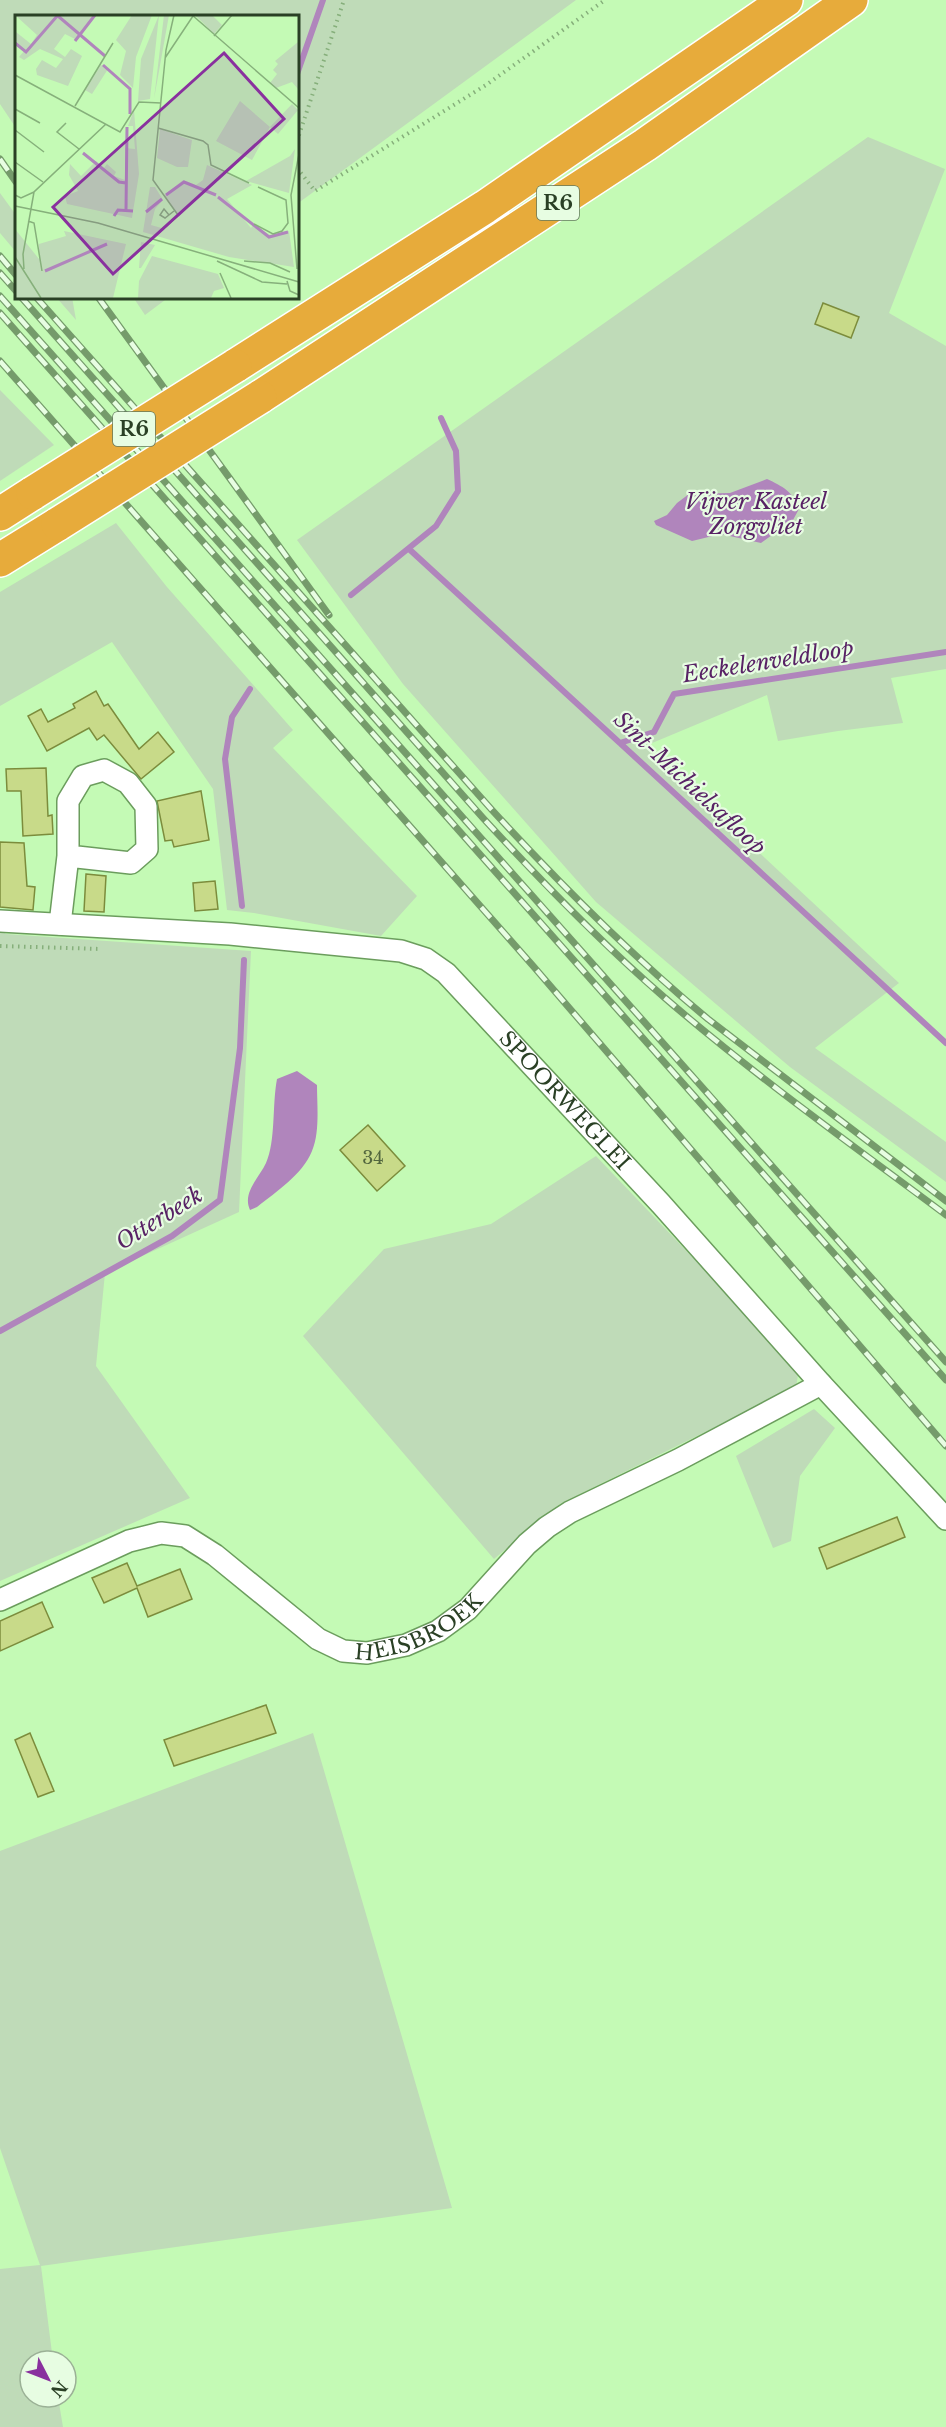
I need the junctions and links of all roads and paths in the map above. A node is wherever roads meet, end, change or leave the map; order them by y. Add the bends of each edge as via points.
1 (344, 0) edge
2 (605, 0) edge
3 (786, 0) edge
4 (851, 0) edge
5 (298, 138) edge
6 (298, 169) edge
7 (0, 514) edge
8 (0, 560) edge
9 (68, 856) junction
10 (0, 921) edge
11 (60, 924) junction
12 (822, 1384) junction
13 (946, 1519) edge
14 (0, 1600) edge

1 - 5 path
2 - 6 path via 486,86 315,191
3 - 7 highway, R6, bridge via 484,207
4 - 8 highway, R6, bridge via 645,145 260,397
9 - 9 street via 131,863 147,849 146,806 128,783 104,770 83,776 68,801
9 - 11 street
10 - 11 street, SPOORWEGLEI
11 - 12 street, SPOORWEGLEI via 230,934 401,951 426,959 447,973
12 - 13 street, SPOORWEGLEI
12 - 14 street, HEISBROEK via 570,1512 527,1544 468,1609 438,1631 406,1645 368,1653 343,1651 318,1639 215,1555 185,1536 161,1533 129,1541

